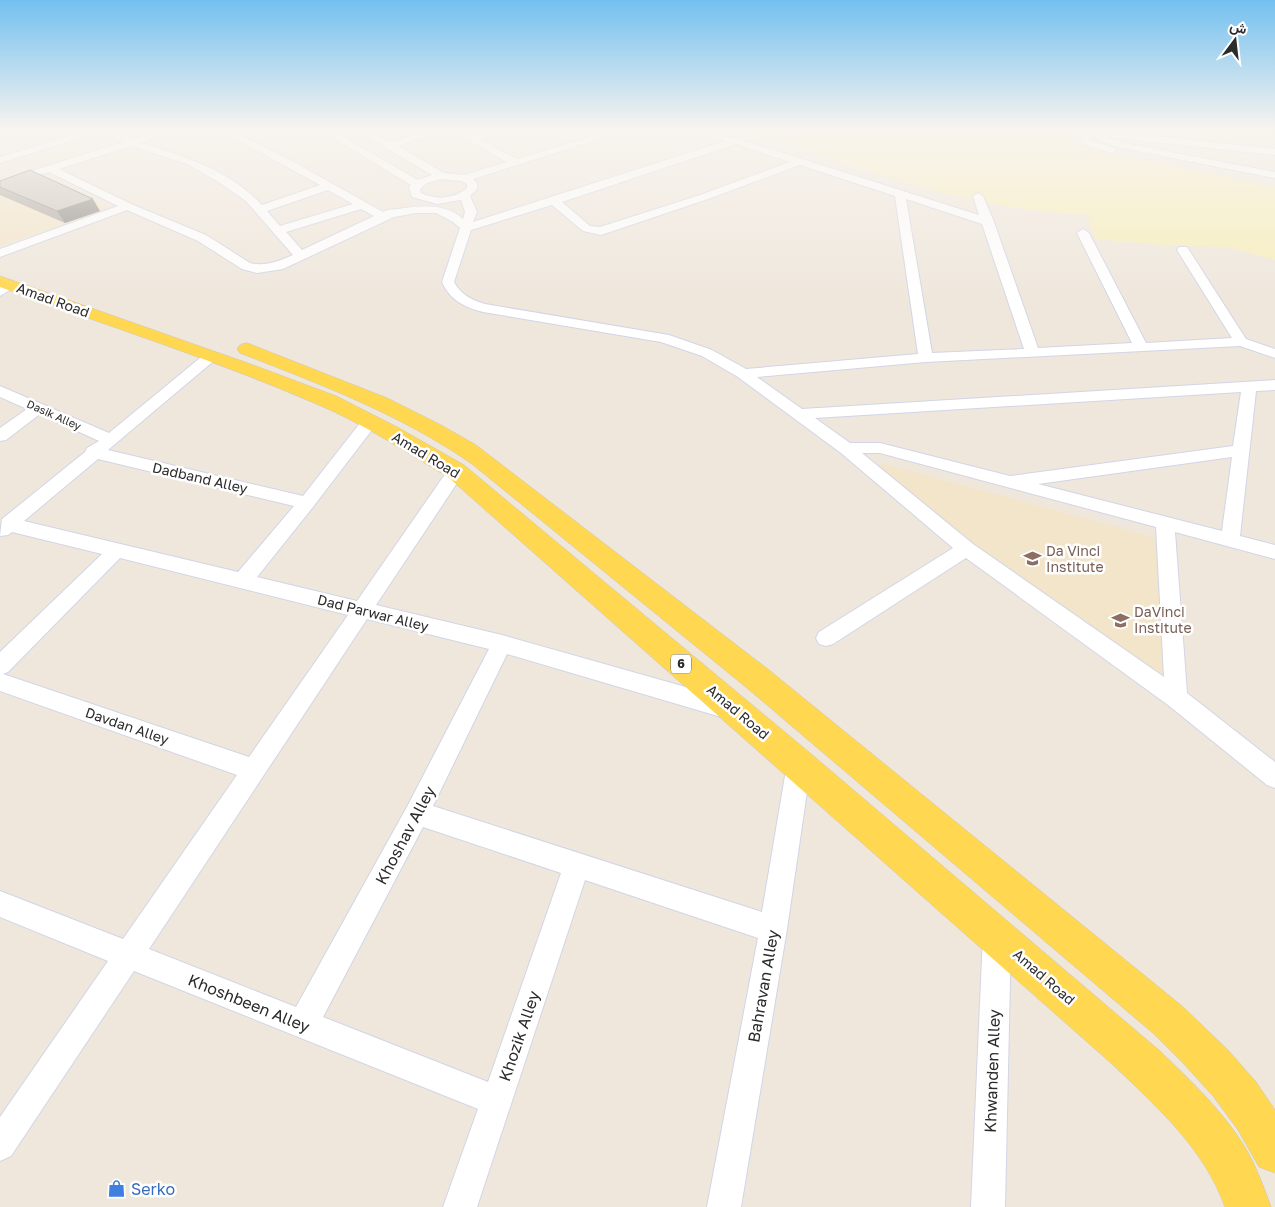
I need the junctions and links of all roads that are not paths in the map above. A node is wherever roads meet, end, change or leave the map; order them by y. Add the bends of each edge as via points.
1 (87, 186) edge
2 (230, 186) edge
3 (328, 186) edge
4 (329, 186) edge
5 (417, 186) edge
6 (473, 186) edge
7 (602, 186) edge
8 (733, 186) edge
9 (876, 186) edge
10 (900, 194) junction
11 (464, 196) junction
12 (978, 196) dead end
13 (421, 198) junction
14 (554, 202) junction
15 (362, 205) junction
16 (128, 206) junction
17 (259, 210) junction
18 (382, 216) junction
19 (988, 222) junction
20 (466, 228) junction
21 (278, 231) junction
22 (1083, 232) dead end
23 (1183, 250) dead end
24 (0, 253) edge
25 (301, 257) junction
26 (3, 280) edge
27 (92, 304) junction
28 (1241, 342) junction
29 (1141, 347) junction
30 (1032, 352) junction
31 (1275, 354) edge
32 (211, 356) junction
33 (926, 358) junction
34 (743, 374) junction
35 (1275, 385) edge
36 (1249, 386) junction
37 (0, 391) edge
38 (38, 408) junction
39 (799, 414) junction
40 (370, 422) junction
41 (0, 436) edge
42 (109, 439) junction
43 (847, 449) junction
44 (1242, 450) junction
45 (93, 452) junction
46 (456, 471) junction
47 (1006, 482) junction
48 (308, 503) junction
49 (1165, 523) junction
50 (4, 528) edge
51 (1230, 540) junction
52 (966, 549) junction
53 (117, 550) junction
54 (1275, 552) edge
55 (242, 581) junction
56 (362, 610) junction
57 (826, 638) dead end
58 (502, 644) junction
59 (0, 666) edge
60 (0, 682) edge
61 (1176, 698) junction
62 (736, 711) junction
63 (799, 764) junction
64 (254, 770) junction
65 (1275, 776) edge
66 (417, 813) junction
67 (577, 865) junction
68 (0, 904) edge
69 (773, 929) junction
70 (997, 935) junction
71 (129, 955) junction
72 (303, 1024) junction
73 (497, 1102) junction
74 (0, 1145) edge
75 (1275, 1151) edge
76 (460, 1207) edge
77 (724, 1207) edge
78 (988, 1207) edge
79 (1248, 1207) edge

1 - 16 street
2 - 17 street
3 - 17 street
4 - 15 street
5 - 13 street via 414,192
6 - 11 street
7 - 14 street
8 - 14 street via 606,230 587,229
9 - 10 street
10 - 19 street
10 - 33 street
11 - 13 street via 443,201
11 - 20 street via 471,212
12 - 19 street
13 - 18 street
14 - 20 street
15 - 18 street
15 - 21 street
16 - 24 street
16 - 25 street via 212,243 251,268 272,268
17 - 21 street
18 - 20 street via 432,209 451,213
18 - 25 street
19 - 30 street
20 - 34 street via 448,282 451,290 469,304 664,338 707,353
21 - 25 street
22 - 29 street
23 - 28 street
26 - 27 main road, Amad Road / 6
27 - 32 main road, Amad Road / 6
27 - 75 main road, Amad Road / 6 via 245,348 328,380 418,420 473,454 758,678 1168,1020 1212,1061 1252,1112
28 - 29 street
28 - 31 street
29 - 30 street
30 - 33 street
32 - 40 main road, Amad Road / 6 via 328,401
32 - 42 street
33 - 34 street
34 - 39 street
35 - 36 street
36 - 39 street
36 - 44 street
37 - 38 street, Dasik Alley
38 - 41 street
38 - 42 street, Dasik Alley
39 - 43 street
40 - 46 main road, Amad Road / 6
40 - 48 street
42 - 45 street
43 - 47 street via 880,448
43 - 52 street
44 - 47 street
44 - 51 street
45 - 48 street, Dadband Alley
45 - 50 street
46 - 56 street
46 - 62 main road, Amad Road / 6
47 - 49 street
48 - 55 street
49 - 51 street
49 - 61 street
50 - 53 street, Dad Parwar Alley
51 - 54 street
52 - 57 street
52 - 61 street
53 - 55 street, Dad Parwar Alley
53 - 59 street
55 - 56 street, Dad Parwar Alley
56 - 58 street, Dad Parwar Alley
56 - 64 street
58 - 62 street, Dad Parwar Alley
58 - 66 street, Khoshav Alley
60 - 64 street, Davdan Alley
61 - 65 street
62 - 63 main road, Amad Road / 6
63 - 69 street, Bahravan Alley
63 - 70 main road, Amad Road / 6
64 - 71 street
66 - 67 street
66 - 72 street, Khoshav Alley
67 - 69 street
67 - 73 street, Khozik Alley
68 - 71 street, Khoshbeen Alley
69 - 77 street, Bahravan Alley
70 - 78 street, Khwanden Alley
70 - 79 main road, Amad Road / 6 via 1178,1097 1222,1149
71 - 72 street, Khoshbeen Alley
71 - 74 street
72 - 73 street, Khoshbeen Alley
73 - 76 street, Khozik Alley

